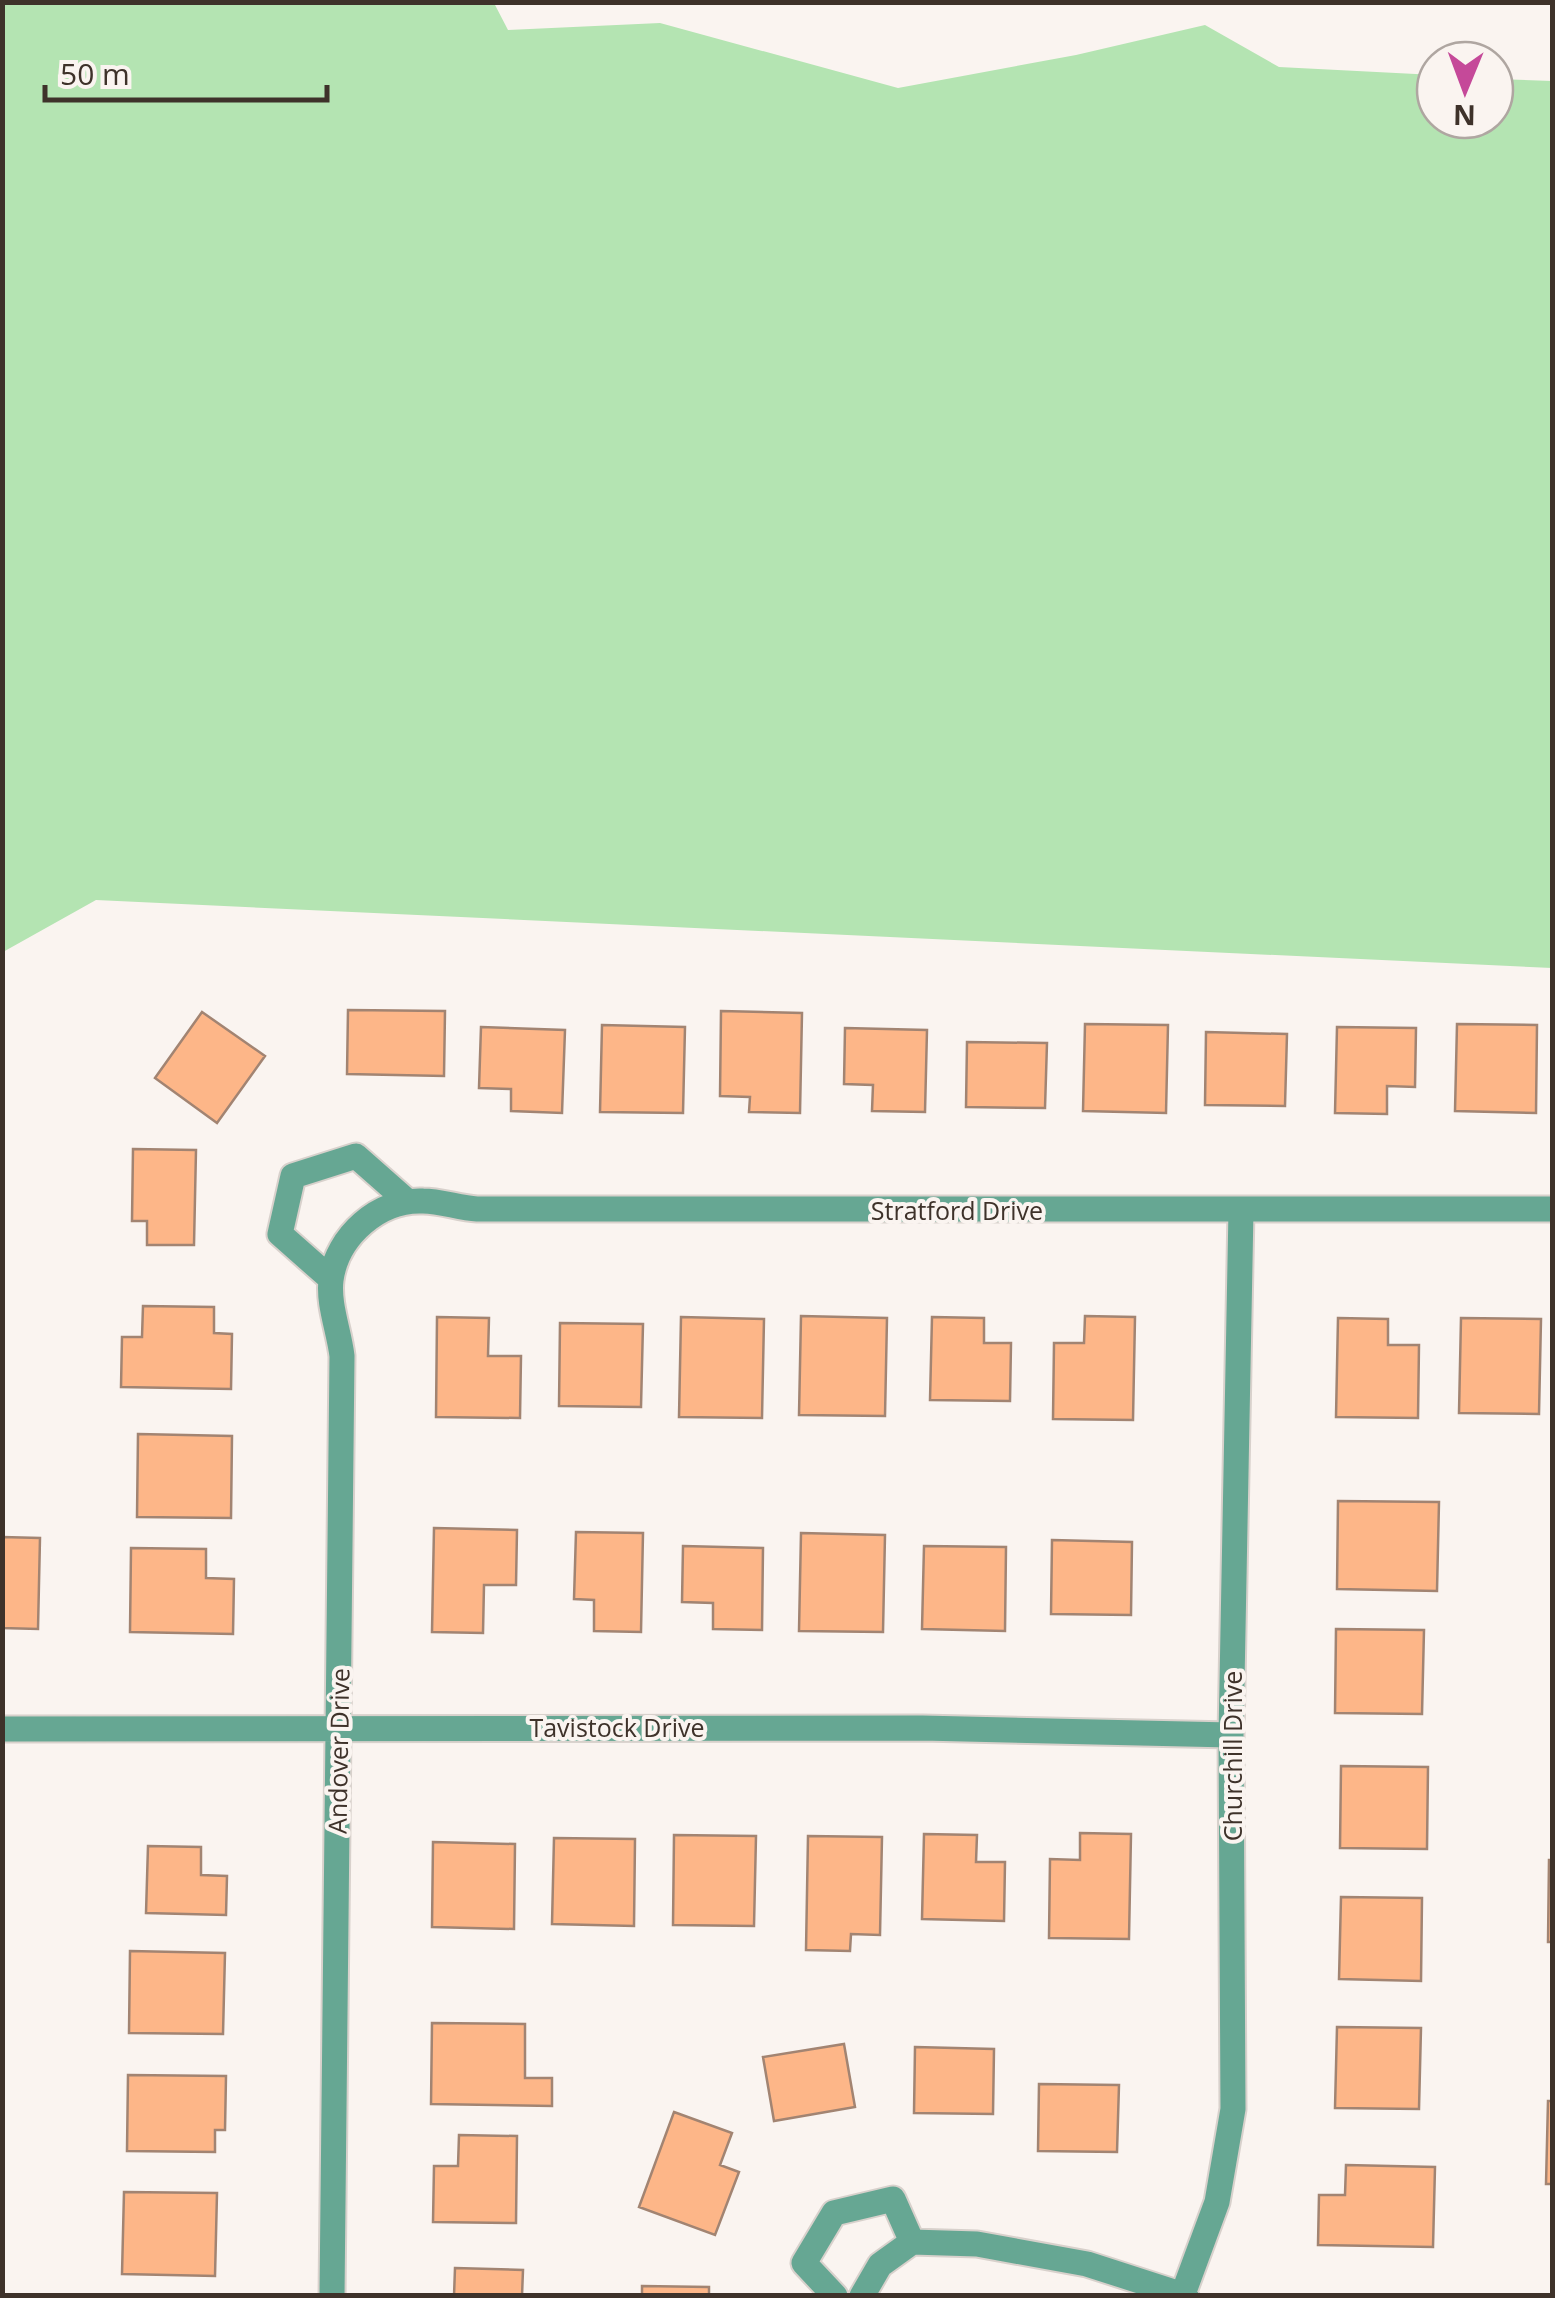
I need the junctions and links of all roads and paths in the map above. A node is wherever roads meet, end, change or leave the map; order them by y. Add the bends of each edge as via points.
1 (407, 1201) junction
2 (1552, 1209) edge
3 (1240, 1210) junction
4 (331, 1279) junction
5 (338, 1727) junction
6 (2, 1729) edge
7 (1231, 1735) junction
8 (912, 2242) junction
9 (1184, 2295) edge
10 (332, 2296) edge
11 (835, 2296) edge
12 (862, 2296) edge

1 - 3 street, Stratford Drive via 476,1210
1 - 4 street via 367,1220 344,1243
1 - 4 street via 356,1156 293,1176 280,1234
2 - 3 street, Stratford Drive
3 - 7 street, Churchill Drive
4 - 5 street, Andover Drive via 342,1356
5 - 6 street, Tavistock Drive
5 - 7 street, Tavistock Drive
5 - 10 street, Andover Drive
7 - 9 street, Churchill Drive via 1233,2109 1217,2202
8 - 9 street via 976,2244 1087,2264
8 - 11 street via 893,2199 834,2213 804,2262
8 - 12 street via 880,2265

